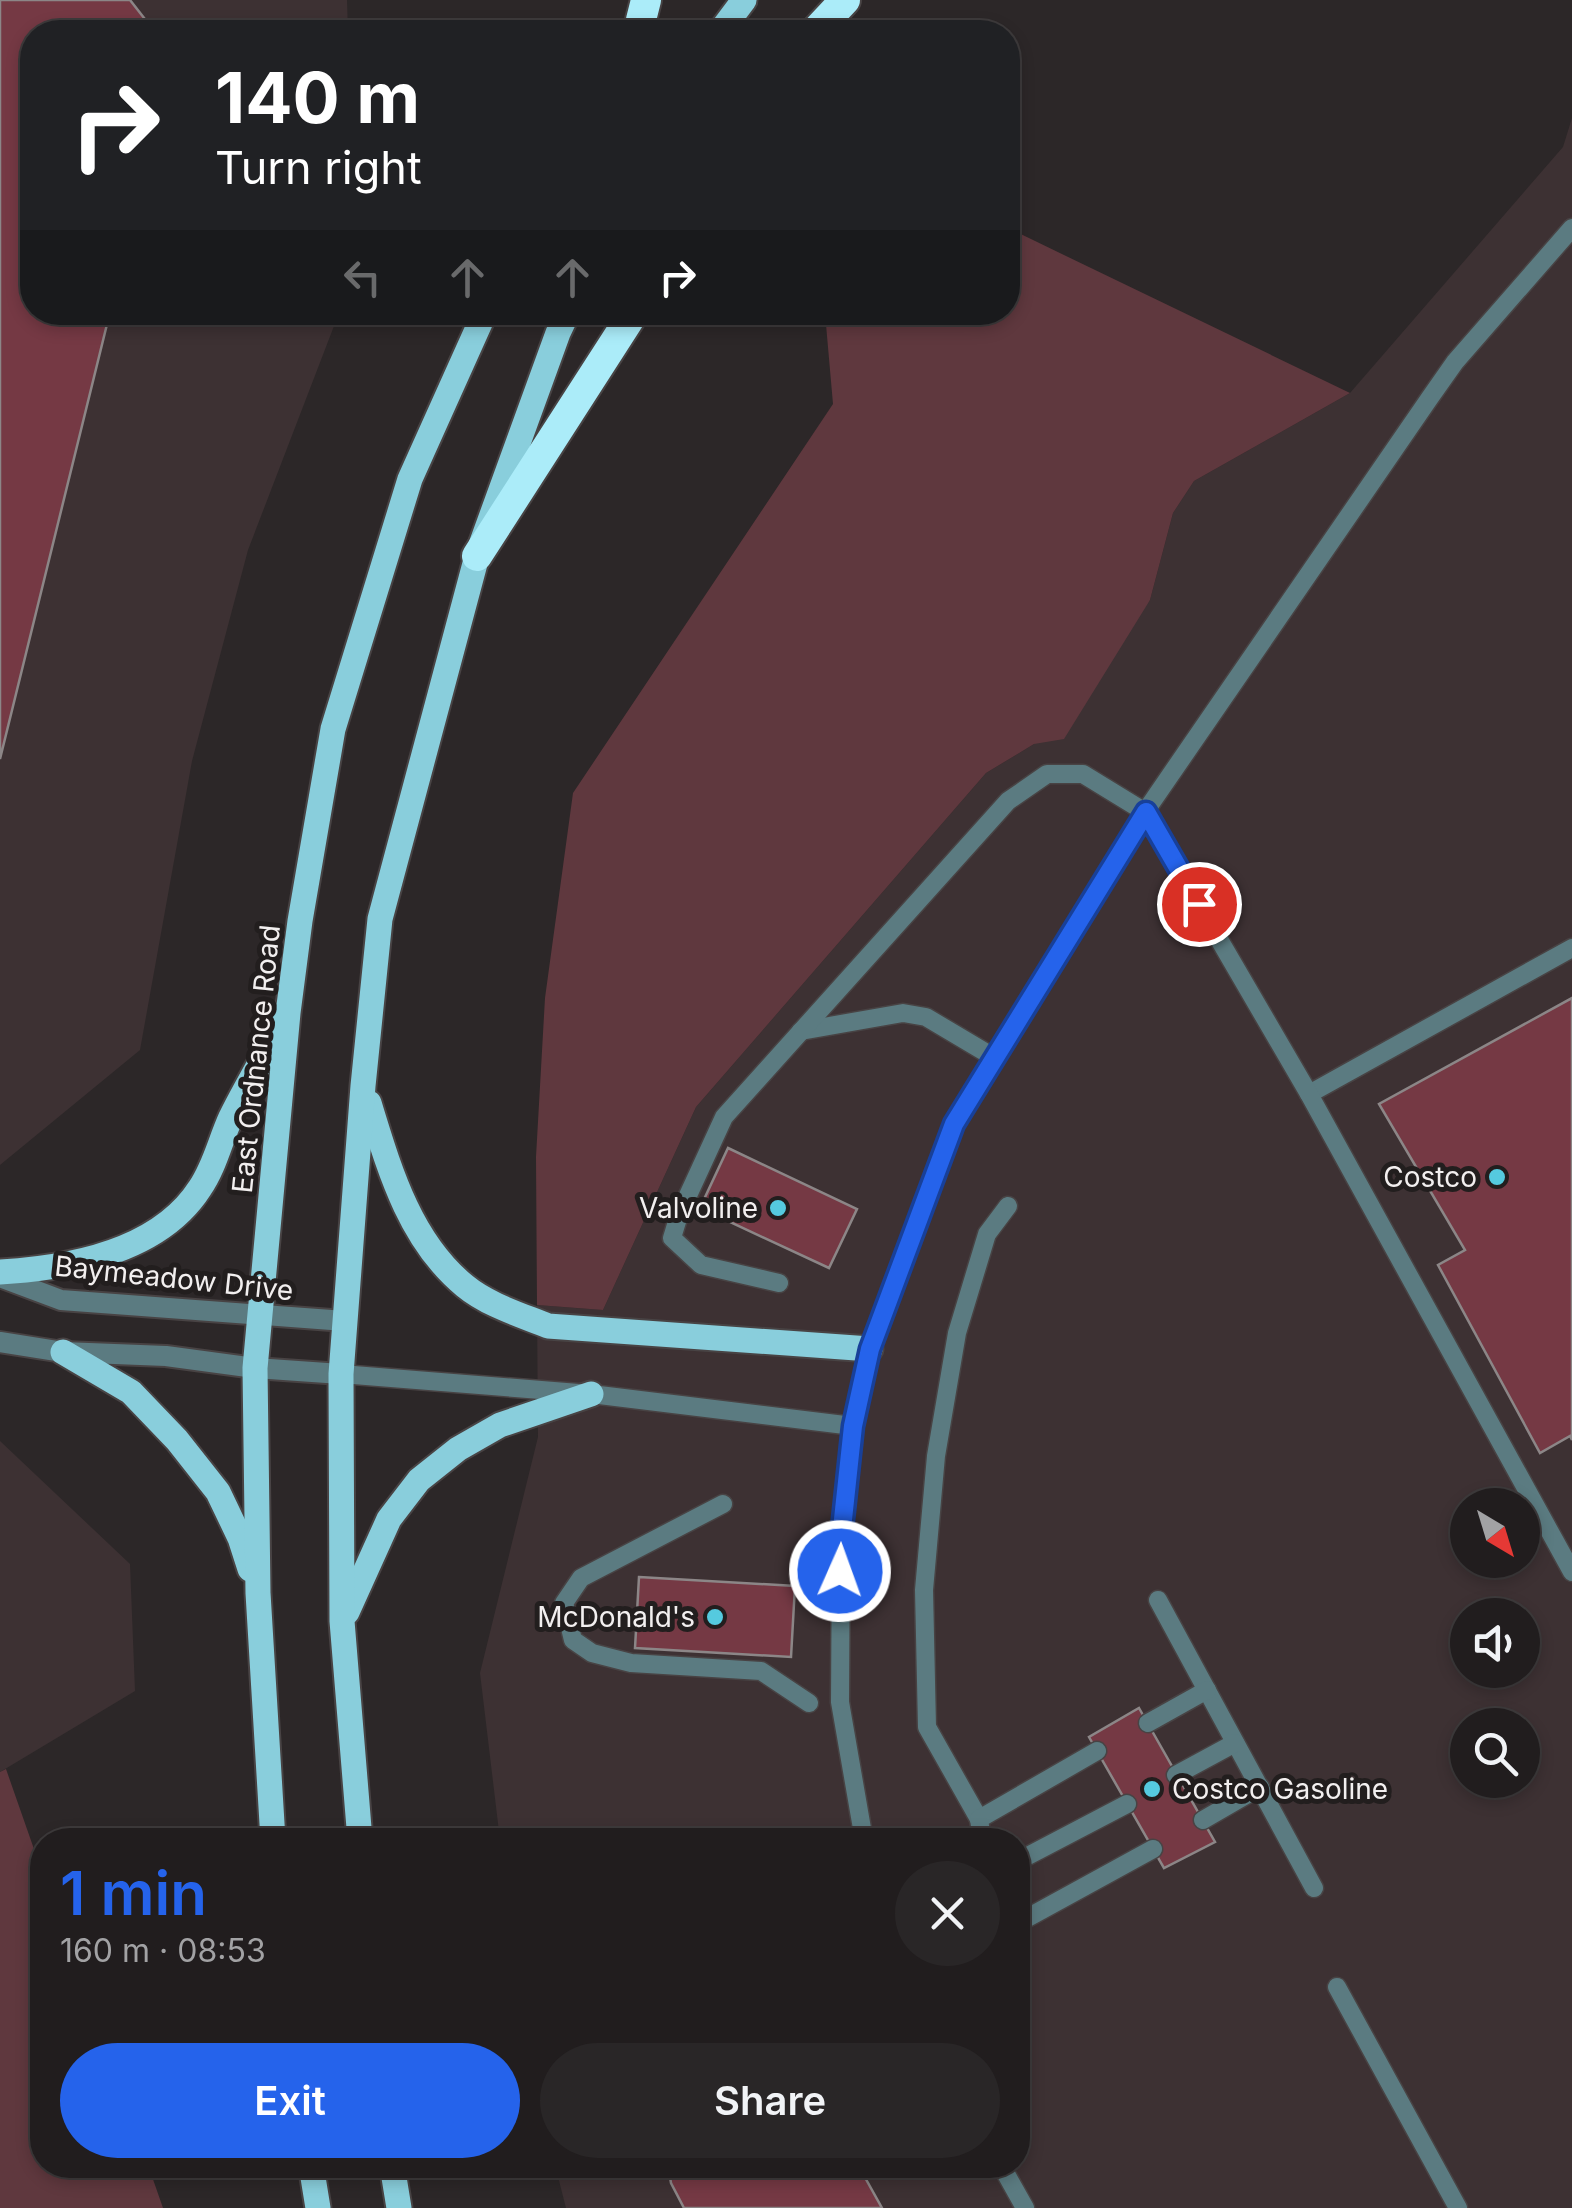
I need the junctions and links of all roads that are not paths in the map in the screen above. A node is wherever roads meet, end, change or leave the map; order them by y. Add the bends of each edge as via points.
1 (844, 0) edge
2 (826, 20) edge
3 (1572, 228) edge
4 (479, 325) edge
5 (562, 325) edge
6 (626, 325) edge
7 (477, 556) junction
8 (1146, 812) junction
9 (1572, 948) edge
10 (288, 1013) junction
11 (802, 1030) junction
12 (995, 1058) junction
13 (364, 1086) junction
14 (1310, 1094) junction
15 (1008, 1206) dead end
16 (0, 1275) edge
17 (779, 1282) dead end
18 (260, 1315) junction
19 (346, 1321) junction
20 (0, 1342) edge
21 (870, 1349) junction
22 (63, 1352) junction
23 (255, 1368) junction
24 (341, 1374) junction
25 (590, 1394) junction
26 (853, 1426) junction
27 (723, 1504) dead end
28 (1572, 1572) edge
29 (258, 1593) junction
30 (1158, 1600) dead end
31 (342, 1621) junction
32 (1208, 1690) junction
33 (809, 1703) dead end
34 (1148, 1723) dead end
35 (1236, 1742) junction
36 (1097, 1751) dead end
37 (1176, 1775) dead end
38 (1260, 1787) junction
39 (1127, 1804) dead end
40 (979, 1818) junction
41 (1202, 1820) dead end
42 (271, 1828) edge
43 (359, 1828) edge
44 (862, 1828) edge
45 (980, 1828) edge
46 (1153, 1848) dead end
47 (1030, 1855) edge
48 (1314, 1888) dead end
49 (1030, 1916) edge
50 (1337, 1987) dead end
51 (313, 2178) edge
52 (394, 2178) edge
53 (1008, 2178) edge
54 (318, 2208) edge
55 (400, 2208) edge
56 (1025, 2208) edge
57 (1458, 2208) edge

1 - 2 highway
3 - 8 lane via 1455,362
4 - 10 main road, East Ordnance Road via 410,479 333,729
5 - 7 main road
6 - 7 highway
7 - 13 main road via 380,919
8 - 11 lane via 1083,774 1047,774 991,819
8 - 12 lane
8 - 14 lane
9 - 14 lane
10 - 16 main road via 229,1120 216,1160 180,1214 121,1248
10 - 18 main road, East Ordnance Road
11 - 12 lane via 903,1014 926,1017
11 - 17 lane via 724,1117 672,1238 702,1265
12 - 21 lane via 954,1124
13 - 19 main road
13 - 21 main road via 410,1218 466,1286 509,1310 548,1326
14 - 28 lane
15 - 40 lane via 988,1234 957,1332 936,1456 924,1590 926,1728
16 - 18 street, Baymeadow Drive via 61,1300
18 - 19 street, Baymeadow Drive
18 - 23 main road, East Ordnance Road
19 - 24 main road
20 - 22 street
21 - 26 lane
22 - 23 street
22 - 29 main road via 131,1392 178,1440 218,1492
23 - 24 street
23 - 29 main road, East Ordnance Road
24 - 25 lane
24 - 31 main road
25 - 26 lane
25 - 31 main road via 500,1424 420,1480 389,1519
26 - 44 lane via 841,1538 840,1702
27 - 33 lane via 581,1578 564,1604 574,1640 592,1653 631,1662 761,1671
29 - 42 main road, East Ordnance Road
30 - 32 lane
31 - 43 main road
32 - 34 lane
32 - 35 lane
35 - 37 lane
35 - 38 lane
36 - 40 lane
38 - 41 lane
38 - 48 lane
39 - 47 lane
40 - 45 lane
46 - 49 lane
50 - 57 lane
51 - 54 main road
52 - 55 main road
53 - 56 lane

